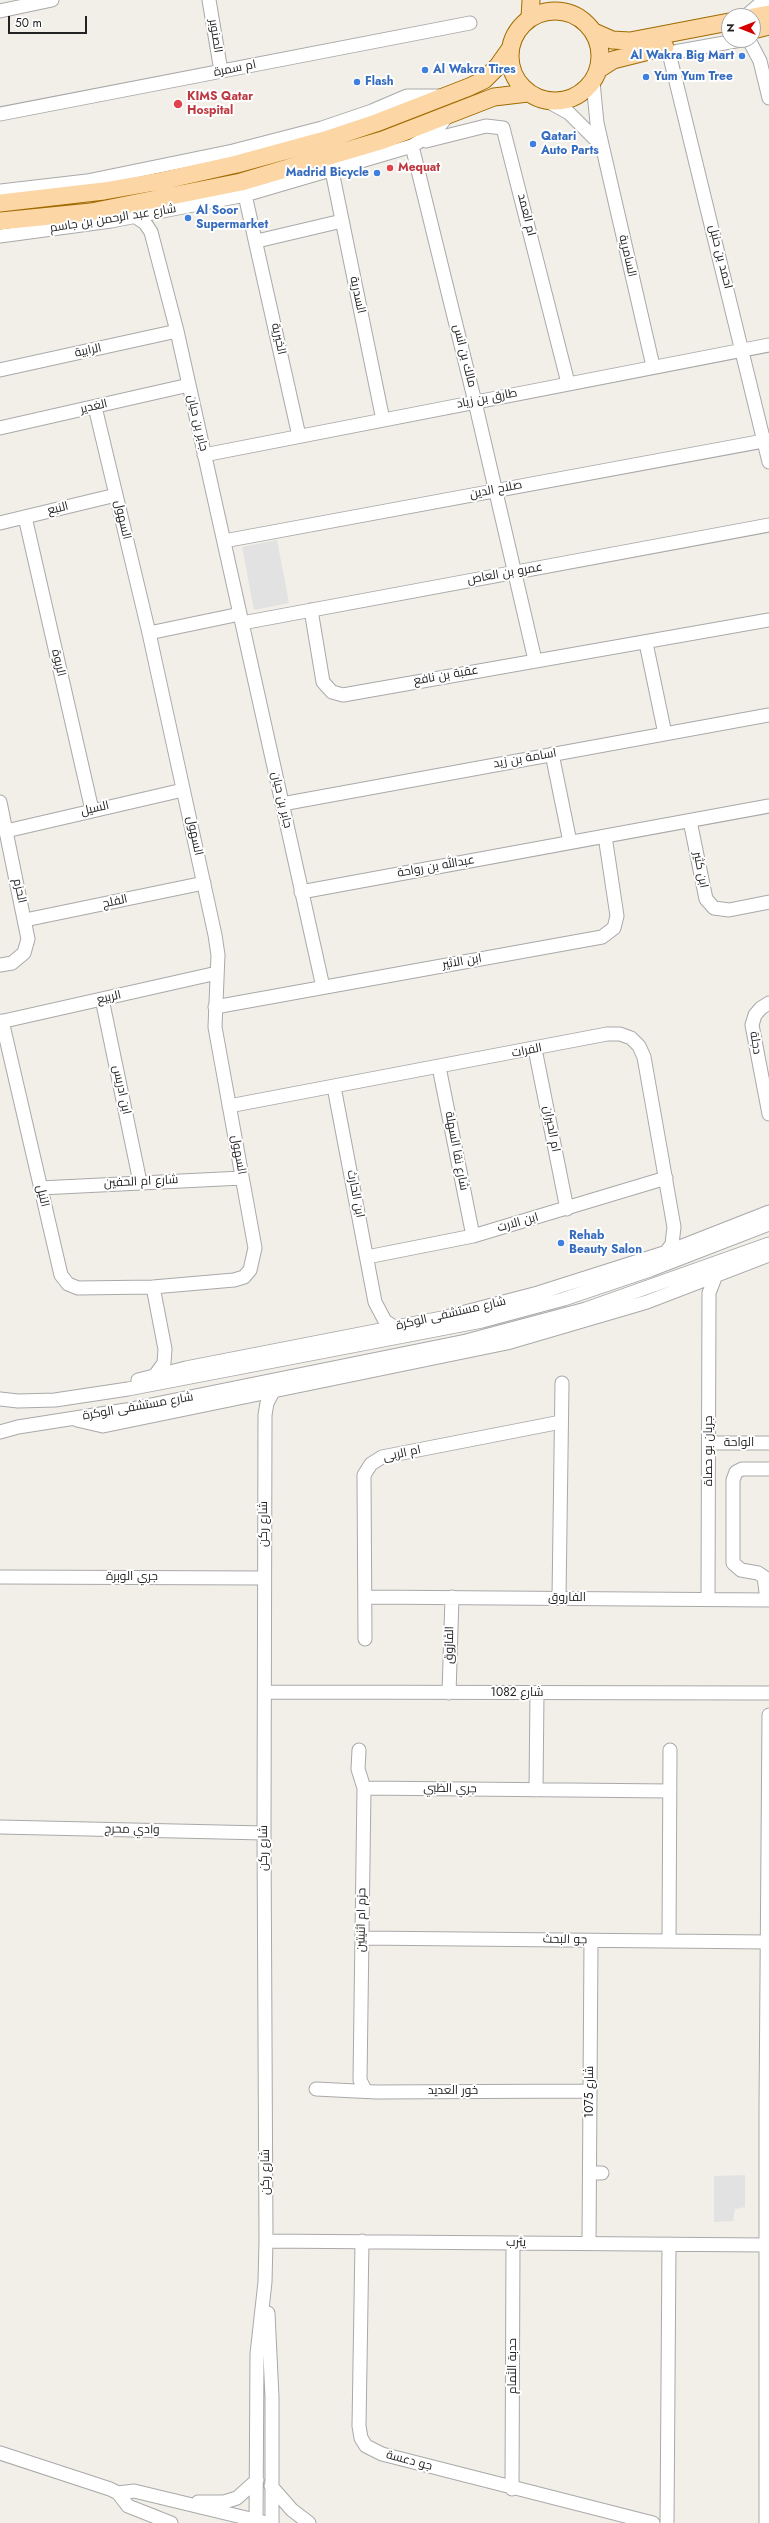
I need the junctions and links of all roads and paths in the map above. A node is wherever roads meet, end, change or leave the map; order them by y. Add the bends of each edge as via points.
1 (52, 0) edge
2 (210, 0) edge
3 (531, 0) edge
4 (769, 2) edge
5 (567, 7) edge
6 (755, 8) edge
7 (0, 11) edge
8 (530, 18) junction
9 (470, 23) dead end
10 (721, 24) edge
11 (594, 32) junction
12 (721, 36) edge
13 (721, 43) edge
14 (753, 48) edge
15 (510, 49) junction
16 (662, 51) junction
17 (221, 71) junction
18 (596, 75) junction
19 (528, 93) junction
20 (446, 96) junction
21 (769, 98) edge
22 (549, 102) junction
23 (0, 114) edge
24 (446, 116) junction
25 (417, 144) junction
26 (602, 145) junction
27 (332, 171) junction
28 (87, 180) junction
29 (0, 191) edge
30 (104, 191) junction
31 (245, 195) junction
32 (0, 203) edge
33 (164, 210) junction
34 (91, 212) junction
35 (136, 216) junction
36 (0, 221) edge
37 (112, 221) junction
38 (342, 221) junction
39 (151, 232) junction
40 (0, 236) edge
41 (256, 241) junction
42 (177, 331) junction
43 (769, 345) edge
44 (743, 350) junction
45 (653, 366) junction
46 (0, 370) edge
47 (568, 383) junction
48 (189, 385) junction
49 (475, 402) junction
50 (95, 407) junction
51 (383, 420) junction
52 (0, 428) edge
53 (299, 436) junction
54 (767, 440) edge
55 (204, 455) junction
56 (769, 462) edge
57 (496, 490) junction
58 (116, 495) junction
59 (25, 517) junction
60 (0, 523) edge
61 (769, 525) edge
62 (224, 541) junction
63 (515, 572) junction
64 (311, 610) junction
65 (241, 618) junction
66 (769, 620) edge
67 (149, 633) junction
68 (646, 643) junction
69 (535, 660) junction
70 (769, 715) edge
71 (665, 734) junction
72 (552, 754) junction
73 (184, 790) junction
74 (0, 802) edge
75 (282, 804) junction
76 (769, 806) edge
77 (92, 810) junction
78 (690, 821) junction
79 (6, 831) junction
80 (606, 836) junction
81 (570, 842) junction
82 (204, 883) junction
83 (302, 892) junction
84 (769, 902) edge
85 (25, 920) junction
86 (0, 965) edge
87 (218, 973) junction
88 (323, 987) junction
89 (102, 999) junction
90 (769, 1004) edge
91 (215, 1007) junction
92 (1, 1022) edge
93 (535, 1049) junction
94 (439, 1067) junction
95 (334, 1087) junction
96 (230, 1106) junction
97 (769, 1114) edge
98 (242, 1178) junction
99 (666, 1178) junction
100 (140, 1182) junction
101 (40, 1188) junction
102 (567, 1209) junction
103 (769, 1212) edge
104 (769, 1224) edge
105 (674, 1227) junction
106 (473, 1236) junction
107 (698, 1241) junction
108 (769, 1244) edge
109 (667, 1252) junction
110 (769, 1255) edge
111 (367, 1257) junction
112 (250, 1270) joint
113 (650, 1270) junction
114 (716, 1276) junction
115 (664, 1283) junction
116 (153, 1287) junction
117 (688, 1287) junction
118 (375, 1302) junction
119 (710, 1303) junction
120 (393, 1327) junction
121 (368, 1332) junction
122 (412, 1334) junction
123 (165, 1349) junction
124 (186, 1368) junction
125 (156, 1374) junction
126 (298, 1377) junction
127 (562, 1383) dead end
128 (128, 1389) junction
129 (273, 1392) junction
130 (247, 1398) junction
131 (0, 1399) edge
132 (265, 1415) junction
133 (73, 1418) junction
134 (561, 1422) junction
135 (0, 1432) edge
136 (709, 1443) junction
137 (769, 1443) edge
138 (769, 1469) edge
139 (0, 1577) edge
140 (264, 1578) junction
141 (365, 1597) junction
142 (452, 1597) junction
143 (559, 1598) junction
144 (708, 1599) junction
145 (768, 1600) edge
146 (365, 1639) dead end
147 (264, 1692) junction
148 (449, 1692) junction
149 (537, 1693) junction
150 (769, 1694) edge
151 (769, 1715) edge
152 (359, 1750) dead end
153 (670, 1750) dead end
154 (364, 1788) junction
155 (536, 1790) junction
156 (670, 1791) junction
157 (0, 1827) edge
158 (264, 1833) junction
159 (362, 1938) junction
160 (591, 1941) junction
161 (669, 1941) junction
162 (767, 1942) junction
163 (316, 2089) dead end
164 (365, 2090) junction
165 (590, 2091) junction
166 (767, 2108) edge
167 (266, 2241) junction
168 (362, 2241) junction
169 (513, 2243) junction
170 (589, 2244) junction
171 (669, 2244) junction
172 (765, 2245) junction
173 (265, 2282) junction
174 (0, 2453) edge
175 (257, 2480) junction
176 (271, 2486) junction
177 (512, 2489) junction
178 (118, 2493) junction
179 (768, 2499) edge
180 (179, 2503) junction
181 (256, 2522) edge
182 (171, 2523) edge
183 (271, 2523) edge
184 (309, 2523) edge
185 (653, 2523) edge
186 (667, 2523) edge
187 (766, 2523) edge

1 - 7 street
2 - 17 street, الصنوبر
3 - 8 main road
4 - 6 street
5 - 8 main road
5 - 11 main road
8 - 15 main road via 517,32
9 - 17 street, ام سمرة
10 - 11 main road via 630,41 612,40
11 - 18 main road via 600,50
12 - 16 main road
13 - 16 street
14 - 21 street via 760,61
15 - 19 main road via 513,73
15 - 20 main road via 484,80
16 - 18 main road via 613,60
16 - 44 street, احمد بن حنبل
17 - 23 street, ام سمرة
18 - 22 main road via 581,94 566,101
18 - 26 street, السامرية via 597,123
19 - 22 main road
19 - 24 main road, شارع عبد الرحمن بن جاسم via 494,97
20 - 28 street via 407,96 322,128 233,151
20 - 30 main road via 376,123 252,160
22 - 26 street via 575,118
24 - 25 street, شارع عبد الرحمن بن جاسم via 435,132
24 - 34 main road, شارع عبد الرحمن بن جاسم via 329,158 241,182
25 - 27 street, شارع عبد الرحمن بن جاسم
25 - 47 street, ام العمد via 486,126 503,128
25 - 49 street, مالك بن انس
26 - 45 street, السامرية
27 - 31 street, شارع عبد الرحمن بن جاسم
27 - 38 street, السدرية
28 - 29 street
28 - 30 main road
30 - 32 main road
31 - 33 street, شارع عبد الرحمن بن جاسم
31 - 41 street, الخيرية
33 - 35 street, شارع عبد الرحمن بن جاسم
33 - 39 street via 155,220
34 - 36 main road, شارع عبد الرحمن بن جاسم
34 - 37 main road
35 - 37 street, شارع عبد الرحمن بن جاسم
35 - 39 street, جابر بن حيان
37 - 40 street, شارع عبد الرحمن بن جاسم
38 - 41 street
38 - 51 street, السدرية
39 - 42 street, جابر بن حيان
41 - 53 street, الخيرية
42 - 46 street, الرابية
42 - 48 street, جابر بن حيان
43 - 44 street, طارق بن زياد
44 - 45 street, طارق بن زياد
44 - 54 street, احمد بن حنبل
45 - 47 street, طارق بن زياد
47 - 49 street, طارق بن زياد
48 - 50 street, الغدير
48 - 55 street, جابر بن حيان
49 - 51 street, طارق بن زياد
49 - 57 street, مالك بن انس
50 - 52 street, الغدير
50 - 58 street, السهول
51 - 53 street, طارق بن زياد
53 - 55 street, طارق بن زياد
54 - 56 street, احمد بن حنبل
54 - 57 street, صلاح الدين
55 - 62 street, جابر بن حيان
57 - 62 street, صلاح الدين
57 - 63 street, مالك بن انس
58 - 59 street, النبع
58 - 67 street, السهول
59 - 60 street, النبع
59 - 77 street, الربوة
61 - 63 street, عمرو بن العاص
62 - 65 street, جابر بن حيان
63 - 64 street, عمرو بن العاص
63 - 69 street, مالك بن انس
64 - 65 street, عمرو بن العاص
64 - 69 street, عقبة بن نافع via 323,682 332,692 343,694
65 - 67 street
65 - 75 street, جابر بن حيان
66 - 68 street, عقبة بن نافع
67 - 73 street, السهول
68 - 69 street, عقبة بن نافع
68 - 71 street
70 - 71 street, اسامة بن زيد
71 - 72 street, اسامة بن زيد
72 - 75 street, اسامة بن زيد
72 - 81 street
73 - 77 street, السيل
73 - 82 street, السهول
74 - 79 street, الحزم
75 - 83 street, جابر بن حيان
76 - 78 street, عبدالله بن رواحة
77 - 79 street, السيل
78 - 80 street, عبدالله بن رواحة
78 - 84 street, ابن كثير via 706,899 714,908 729,910
79 - 85 street, الحزم
80 - 81 street, عبدالله بن رواحة
80 - 88 street, ابن الاثير via 617,916 614,928 602,937
81 - 83 street, عبدالله بن رواحة
82 - 85 street, الفلج
82 - 87 street, السهول via 218,955
83 - 88 street, جابر بن حيان
85 - 86 street, الحزم via 28,939 24,953 12,963
87 - 89 street, الربيع
87 - 91 street, السهول
88 - 91 street, ابن الاثير
89 - 92 street, الربيع
89 - 100 street, ابن ادريس
90 - 97 street, دجلة via 758,1011 752,1025
91 - 96 street, السهول via 215,1027
92 - 101 street, النيل
93 - 94 street, الفرات
93 - 99 street, الفرات via 607,1034 620,1034 631,1038 639,1046 644,1057
93 - 102 street, ام الحيران
94 - 95 street, الفرات
94 - 106 street, شارع نقا السهلة
95 - 96 street, الفرات
95 - 111 street, ابن الحارث
96 - 98 street, السهول
98 - 100 street, شارع ام الحفين
98 - 112 street, السهول via 255,1248
99 - 102 street, ابن الارت
99 - 105 street, الفرات
100 - 101 street, شارع ام الحفين
101 - 116 street, النيل via 61,1276 68,1284 78,1288
102 - 106 street, ابن الارت
103 - 107 street, شارع مستشفى الوكرة
104 - 113 street, شارع مستشفى الوكرة
105 - 107 street via 687,1238
105 - 109 street, الفرات via 672,1244
106 - 111 street, ابن الارت
107 - 109 street, شارع مستشفى الوكرة
108 - 115 street, شارع مستشفى الوكرة
109 - 113 street, الفرات
109 - 120 street, شارع مستشفى الوكرة via 538,1293 442,1318
110 - 114 street, شارع مستشفى الوكرة
111 - 118 street, ابن الحارث
112 - 116 street, النيل via 244,1277 234,1280
113 - 122 street, شارع مستشفى الوكرة via 564,1299 489,1319
114 - 117 street, شارع مستشفى الوكرة
114 - 119 street, جريان بو حصاة via 712,1284
115 - 117 street
115 - 126 street, شارع مستشفى الوكرة via 538,1323
116 - 123 street
117 - 119 street via 698,1288
117 - 129 street, شارع مستشفى الوكرة via 507,1343
118 - 120 street, ابن الحارث via 378,1312
118 - 121 street, ابن الحارث
119 - 136 street, جريان بو حصاة
120 - 121 street, شارع مستشفى الوكرة
120 - 122 street, ابن الحارث
121 - 124 street, شارع مستشفى الوكرة
122 - 128 street, شارع مستشفى الوكرة
123 - 124 street via 174,1361
123 - 125 street via 164,1363
124 - 125 street, شارع مستشفى الوكرة
125 - 128 street, شارع مستشفى الوكرة via 142,1378
126 - 129 street, شارع مستشفى الوكرة
126 - 133 street, شارع مستشفى الوكرة
127 - 134 street
128 - 131 street, شارع مستشفى الوكرة via 55,1400
129 - 130 street, شارع مستشفى الوكرة
129 - 132 street, شارع ركن via 267,1403
130 - 132 street via 258,1404
130 - 133 street, شارع مستشفى الوكرة via 103,1426 87,1424
132 - 140 street, شارع ركن
133 - 135 street, شارع مستشفى الوكرة
134 - 141 street, ام الربى via 382,1457 371,1464 364,1475
134 - 143 street
136 - 137 street, الواحة
136 - 144 street, جريان بو حصاة
138 - 145 street via 742,1469 736,1472 733,1480 733,1563 741,1570 758,1573 764,1577
139 - 140 street, جري الوبرة
140 - 147 street, شارع ركن
141 - 142 street, الفاروق
141 - 146 street, ام الربى
142 - 143 street, الفاروق
142 - 148 street, الفَارُوق
143 - 144 street, الفاروق
144 - 145 street, الفاروق
147 - 148 street, شارع 1082
147 - 158 street, شارع ركن
148 - 149 street, شارع 1082
149 - 150 street, شارع 1082
149 - 155 street
151 - 162 street
152 - 154 street, حزم ام اثنيتين via 358,1769
153 - 156 street
154 - 155 street, جري الظبي
154 - 159 street, حزم ام اثنيتين
155 - 156 street, جري الظبي
156 - 161 street
157 - 158 street, وادي محرج
158 - 167 street, شارع ركن
159 - 160 street, جو البحث
159 - 164 street, حزم ام اثنيتين via 360,2080
160 - 161 street, جو البحث
160 - 165 street, شارع 1075
161 - 162 street, جو البحث
162 - 166 street
163 - 164 street, خور العديد
164 - 165 street, خور العديد
165 - 170 street, شارع 1075 via 596,2173
166 - 172 street
167 - 168 street, يثرب
167 - 173 street, شارع ركن
168 - 169 street, يثرب
168 - 177 street, جو دعسة via 359,2426 361,2438 366,2446 382,2454
169 - 170 street, يثرب
169 - 177 street, حدبة الثمام
170 - 171 street, يثرب
171 - 172 street, يثرب
171 - 186 street
172 - 179 street
173 - 175 street, شارع ركن via 257,2354
173 - 176 street, شارع ركن via 272,2389
174 - 178 street
175 - 180 street via 237,2498 224,2502
175 - 181 street, شارع ركن
176 - 183 street, شارع ركن
176 - 184 street via 292,2510
177 - 185 street, جو دعسة
178 - 180 street via 134,2491
178 - 182 street via 128,2506
179 - 187 street
180 - 181 street
181 - 183 street

